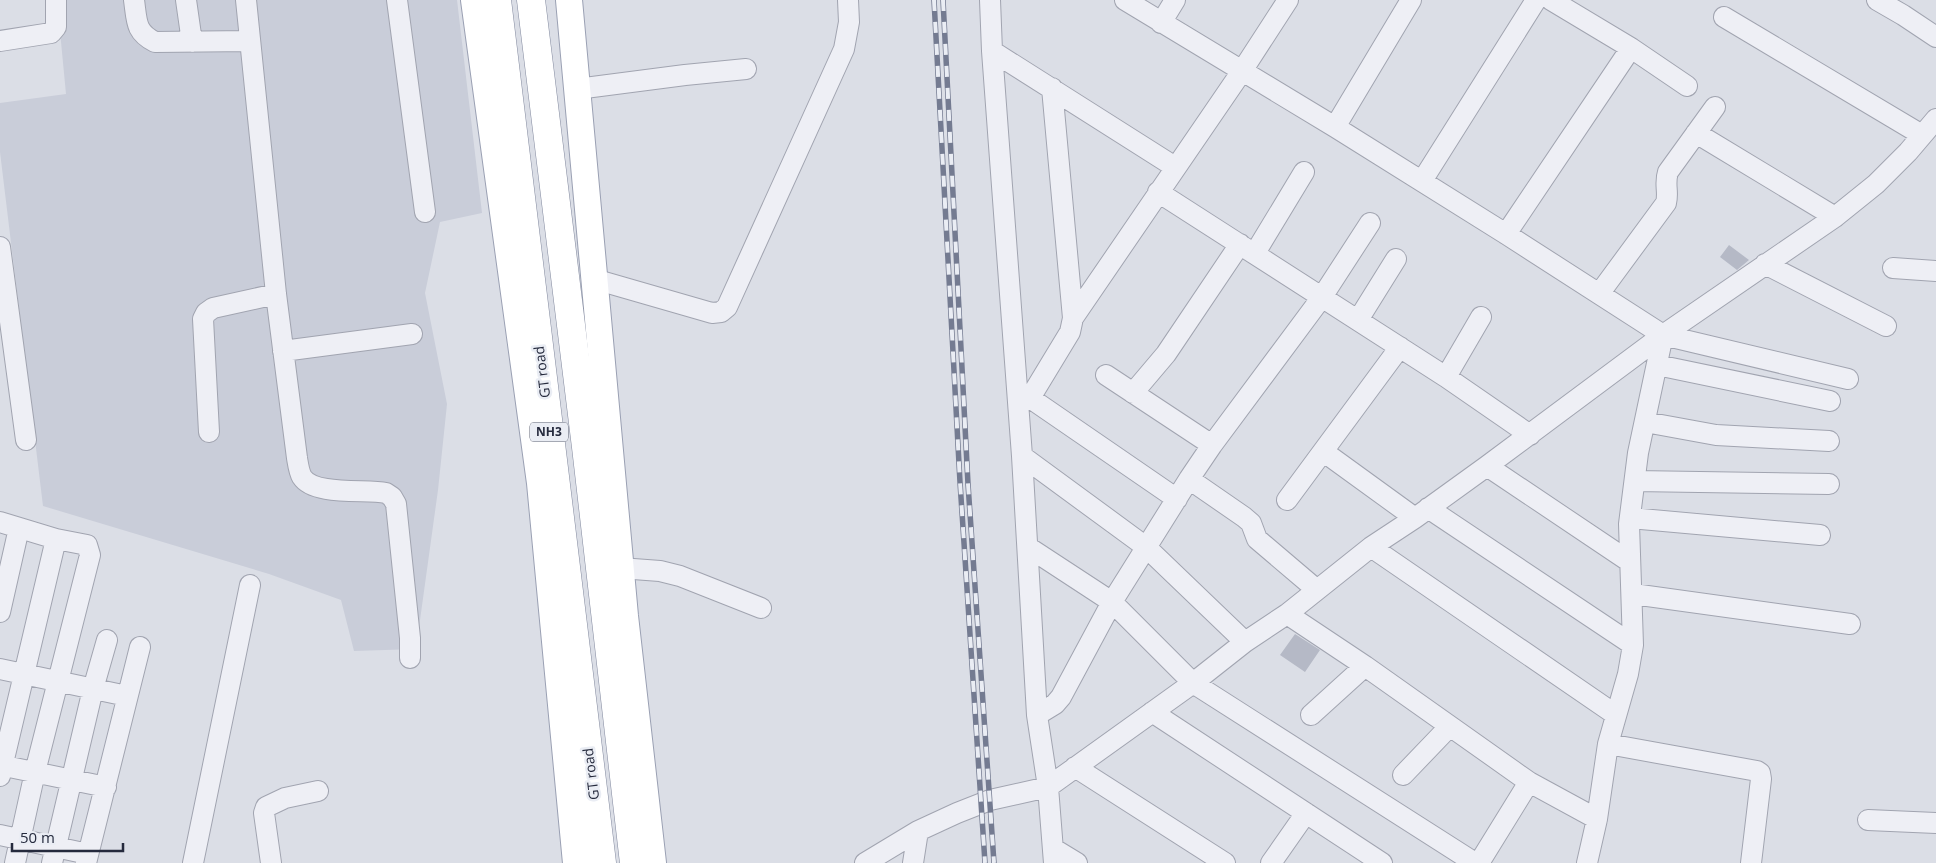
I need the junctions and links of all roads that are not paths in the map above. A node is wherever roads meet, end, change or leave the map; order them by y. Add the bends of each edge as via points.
1 (56, 0) edge
2 (134, 0) edge
3 (186, 0) edge
4 (246, 0) edge
5 (397, 0) edge
6 (474, 0) edge
7 (496, 0) edge
8 (531, 0) edge
9 (569, 0) edge
10 (848, 0) edge
11 (990, 0) edge
12 (1125, 0) edge
13 (1175, 0) edge
14 (1288, 0) edge
15 (1536, 0) edge
16 (1551, 0) edge
17 (1878, 0) edge
18 (1403, 3) edge
19 (1724, 17) dead end
20 (1161, 23) junction
21 (1936, 37) edge
22 (0, 41) edge
23 (250, 41) junction
24 (192, 42) junction
25 (1631, 48) junction
26 (992, 51) junction
27 (746, 69) dead end
28 (1242, 71) junction
29 (1687, 86) dead end
30 (1052, 88) junction
31 (577, 89) junction
32 (1715, 107) dead end
33 (1936, 119) edge
34 (1335, 127) junction
35 (1696, 133) junction
36 (1922, 135) junction
37 (1174, 167) junction
38 (1304, 172) dead end
39 (1422, 181) junction
40 (1158, 192) junction
41 (425, 212) dead end
42 (1835, 217) junction
43 (1370, 223) dead end
44 (1506, 234) junction
45 (0, 246) edge
46 (1247, 249) junction
47 (1396, 259) dead end
48 (1765, 264) junction
49 (1892, 268) dead end
50 (1936, 271) edge
51 (594, 279) junction
52 (276, 294) junction
53 (1599, 294) junction
54 (3, 296) edge
55 (1322, 297) junction
56 (1481, 317) dead end
57 (1073, 318) junction
58 (1358, 320) junction
59 (1886, 326) dead end
60 (412, 334) dead end
61 (1663, 335) junction
62 (1400, 347) junction
63 (283, 351) junction
64 (1657, 365) junction
65 (1106, 375) dead end
66 (1446, 377) junction
67 (1848, 379) dead end
68 (1133, 393) junction
69 (1830, 401) dead end
70 (1645, 422) junction
71 (209, 432) dead end
72 (1530, 435) junction
73 (26, 440) dead end
74 (1829, 442) dead end
75 (1212, 445) junction
76 (1324, 452) junction
77 (1022, 456) junction
78 (1487, 466) junction
79 (1190, 479) junction
80 (1635, 481) junction
81 (1829, 484) dead end
82 (1177, 499) junction
83 (1287, 500) dead end
84 (1421, 513) junction
85 (1630, 518) junction
86 (9, 525) edge
87 (1820, 535) dead end
88 (56, 539) junction
89 (1028, 547) junction
90 (1146, 547) junction
91 (1371, 547) junction
92 (1630, 562) junction
93 (620, 568) junction
94 (250, 585) dead end
95 (1317, 590) junction
96 (1633, 594) junction
97 (1112, 602) junction
98 (761, 608) dead end
99 (0, 612) edge
100 (1287, 614) junction
101 (1850, 624) dead end
102 (107, 640) dead end
103 (1245, 642) junction
104 (1633, 645) junction
105 (140, 647) dead end
106 (410, 658) dead end
107 (1365, 666) junction
108 (0, 669) edge
109 (24, 673) junction
110 (57, 681) junction
111 (1193, 683) junction
112 (93, 690) junction
113 (127, 696) junction
114 (1152, 712) junction
115 (1037, 715) junction
116 (1311, 715) dead end
117 (1616, 715) junction
118 (1450, 726) junction
119 (1608, 744) junction
120 (1075, 767) junction
121 (1, 769) edge
122 (35, 772) junction
123 (1403, 775) dead end
124 (72, 780) junction
125 (1529, 782) junction
126 (106, 787) junction
127 (1048, 787) junction
128 (318, 791) dead end
129 (1306, 813) junction
130 (1596, 819) junction
131 (1868, 820) dead end
132 (1936, 823) edge
133 (918, 831) junction
134 (0, 835) edge
135 (21, 839) junction
136 (54, 855) edge
137 (1054, 856) edge
138 (87, 858) edge
139 (15, 863) edge
140 (193, 863) edge
141 (271, 863) edge
142 (576, 863) edge
143 (602, 863) edge
144 (634, 863) edge
145 (653, 863) edge
146 (865, 863) edge
147 (913, 863) edge
148 (1077, 863) edge
149 (1225, 863) edge
150 (1271, 863) edge
151 (1382, 863) edge
152 (1477, 863) edge
153 (1587, 863) edge
154 (1751, 863) edge

1 - 22 street via 56,27 51,34
2 - 24 street via 142,35 155,42
3 - 24 street
4 - 23 street
5 - 41 street
6 - 142 main road via 540,483
7 - 143 highway, GT road / NH3
8 - 144 highway, NH3
9 - 31 main road
10 - 51 street via 849,22 844,50 727,307 712,313
11 - 26 street
12 - 20 street
13 - 20 street
14 - 28 street
15 - 39 street
16 - 25 street
17 - 21 street
18 - 34 street
19 - 36 street
20 - 28 street
23 - 24 street
23 - 52 street
25 - 29 street
25 - 44 street
26 - 30 street
26 - 77 street
27 - 31 street
28 - 34 street
28 - 37 street
30 - 37 street
30 - 57 street
31 - 51 main road
32 - 35 street
33 - 36 street
34 - 39 street
35 - 42 street
35 - 53 street via 1668,172 1666,203
36 - 42 street via 1876,184
37 - 40 street
38 - 46 street
39 - 44 street
40 - 46 street
40 - 57 street
42 - 48 street
43 - 55 street
44 - 53 street
45 - 54 street
46 - 55 street
46 - 68 street
47 - 58 street
48 - 59 street
48 - 61 street
49 - 50 street
51 - 93 main road
52 - 63 street
52 - 71 street via 213,308 203,319
53 - 61 street
54 - 73 street
55 - 58 street
55 - 75 street
56 - 66 street
57 - 82 street via 1070,332 1030,398
58 - 62 street
60 - 63 street
61 - 64 street
61 - 67 street
61 - 72 street
62 - 66 street
62 - 76 street
63 - 106 street via 297,458 303,479 316,487 386,493 396,504
64 - 69 street
64 - 70 street
65 - 68 street
66 - 72 street
68 - 75 street
70 - 74 street via 1716,435
70 - 80 street
72 - 78 street
75 - 79 street
76 - 83 street
76 - 84 street
77 - 89 street
77 - 90 street
78 - 84 street
78 - 92 street
79 - 82 street
79 - 95 street via 1251,523 1257,538
80 - 81 street
80 - 85 street
82 - 90 street
84 - 91 street
84 - 104 street
85 - 87 street
85 - 92 street
86 - 88 street
86 - 99 street
88 - 109 street
88 - 110 street via 87,545 90,555
89 - 97 street
89 - 115 street
90 - 97 street
90 - 103 street
91 - 95 street
91 - 117 street
92 - 96 street
93 - 98 street via 666,572
93 - 145 main road
94 - 140 street
95 - 100 street
96 - 101 street
96 - 104 street
97 - 111 street
97 - 115 street via 1061,697
100 - 103 street
100 - 107 street
102 - 112 street
103 - 111 street
104 - 117 street
105 - 113 street
107 - 116 street
107 - 118 street
108 - 109 street
109 - 110 street
109 - 121 street
110 - 112 street
110 - 122 street
111 - 114 street
111 - 152 street
112 - 113 street
112 - 124 street
113 - 126 street
114 - 120 street
114 - 129 street
115 - 127 street
117 - 119 street
118 - 123 street
118 - 125 street
119 - 130 street
119 - 154 street via 1757,770 1761,780
120 - 127 street
120 - 149 street
121 - 122 street
122 - 124 street
122 - 135 street
124 - 126 street
124 - 136 street
125 - 130 street
125 - 152 street
126 - 138 street
127 - 133 street via 990,800
127 - 137 street
128 - 141 street via 284,798 266,807 264,820
129 - 150 street
129 - 151 street
130 - 153 street
131 - 132 street
133 - 146 street
133 - 147 street
134 - 135 street
135 - 136 street
135 - 139 street
136 - 138 street
137 - 148 street

